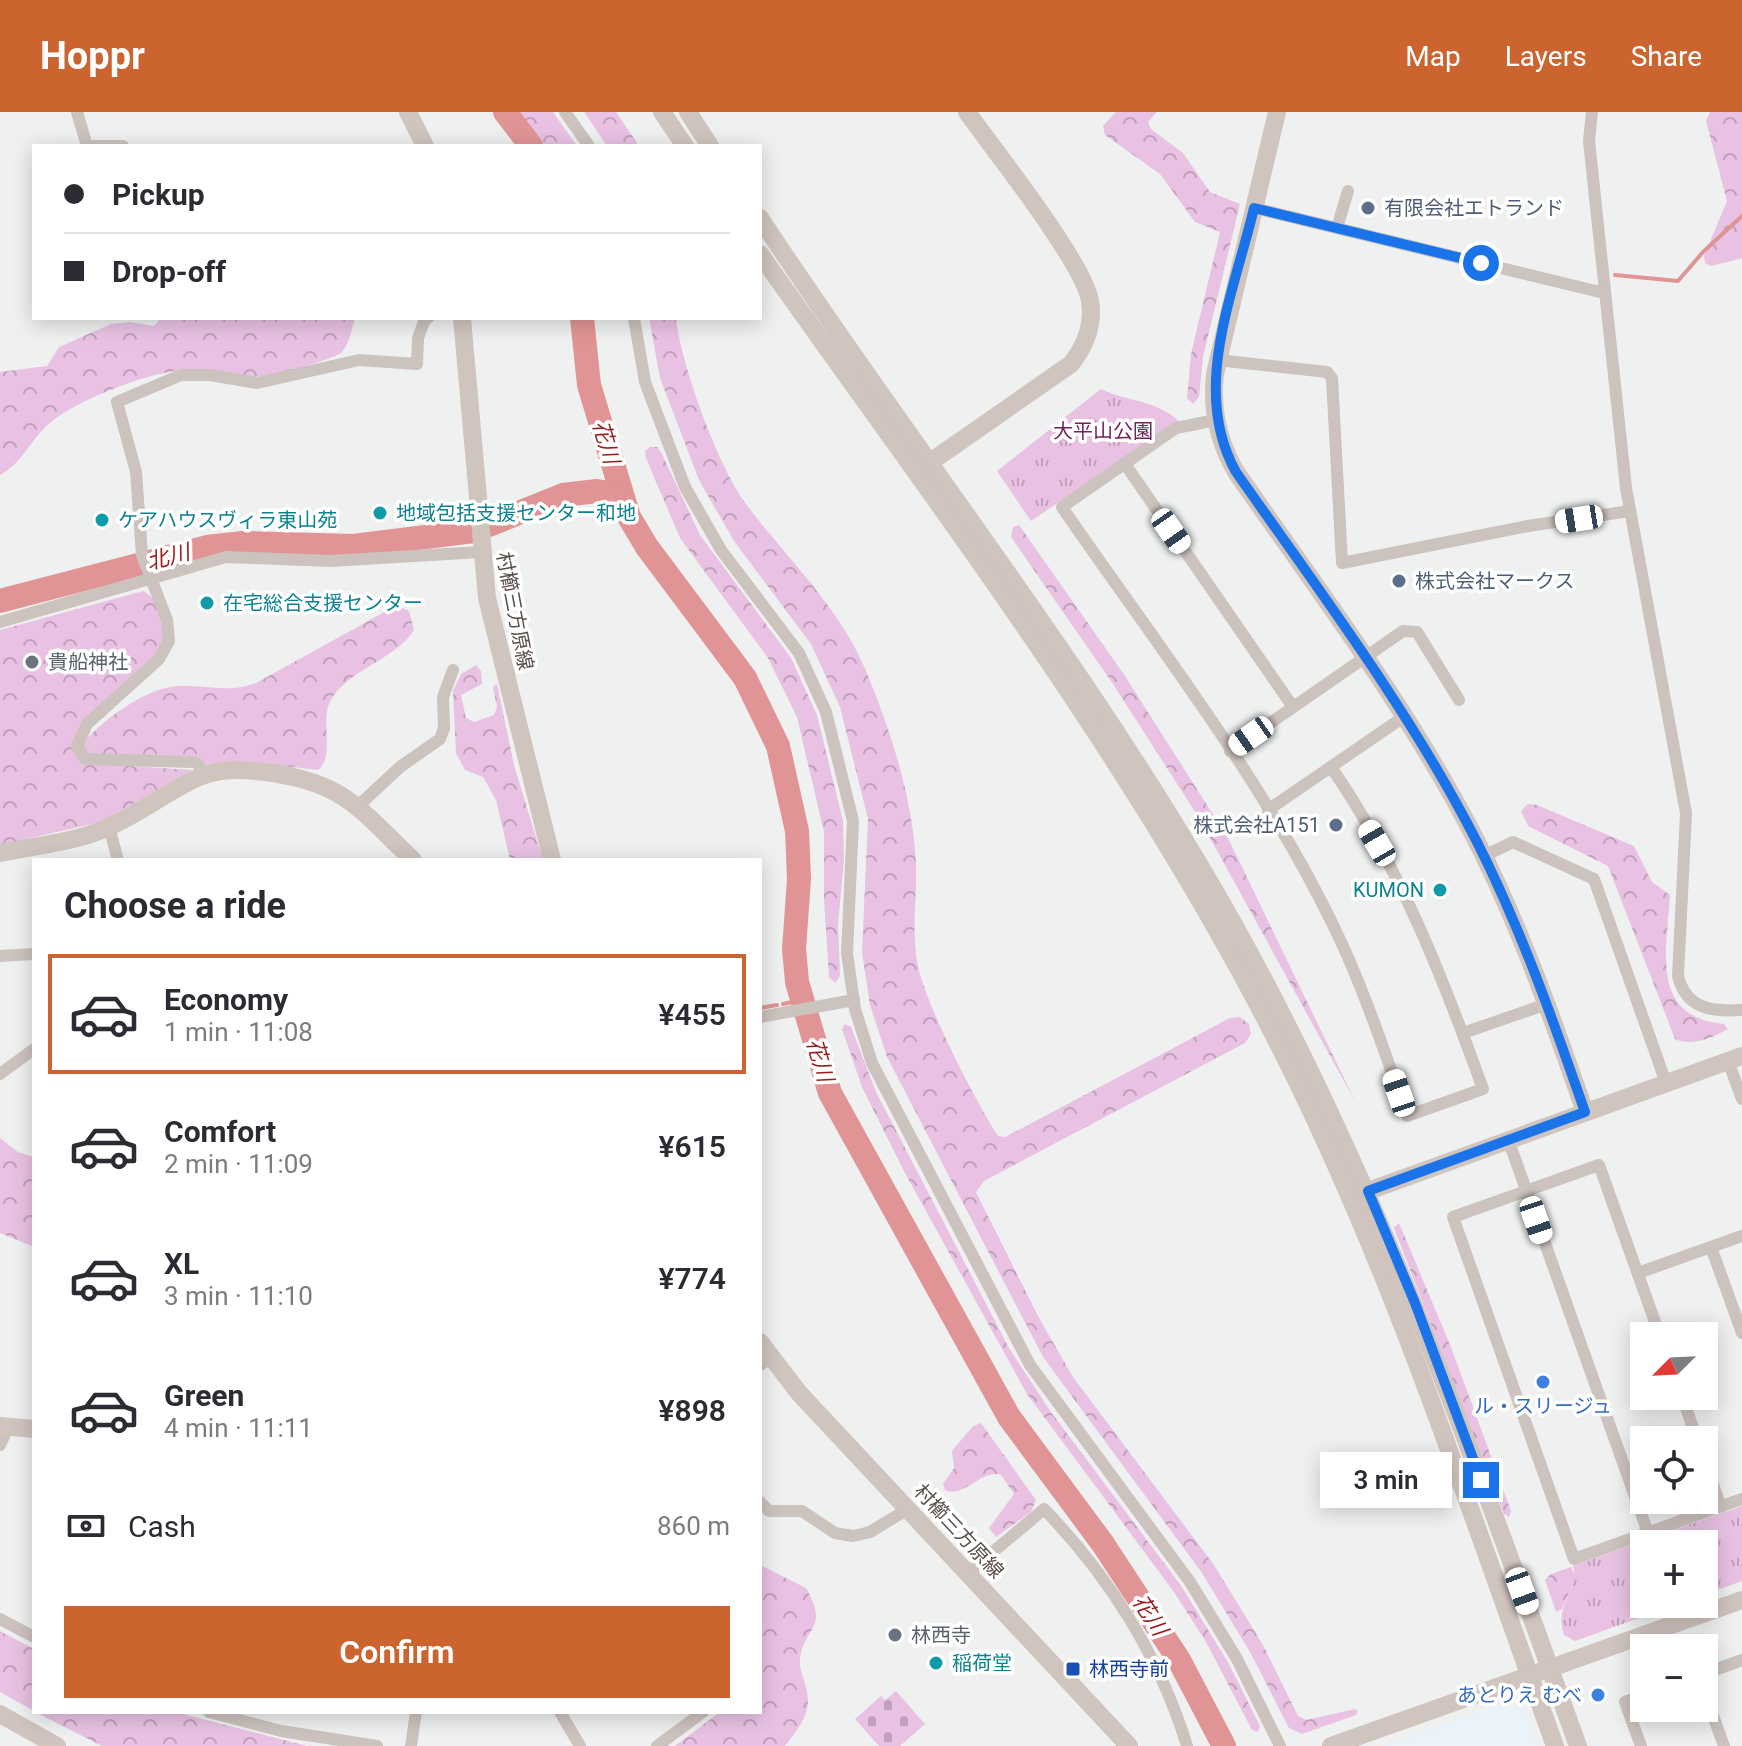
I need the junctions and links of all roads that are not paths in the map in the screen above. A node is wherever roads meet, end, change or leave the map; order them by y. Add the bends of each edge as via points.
1 (77, 112) edge
2 (408, 112) edge
3 (565, 112) edge
4 (662, 112) edge
5 (688, 112) edge
6 (967, 112) edge
7 (1277, 112) edge
8 (1592, 112) edge
9 (87, 144) edge
10 (424, 144) edge
11 (588, 144) edge
12 (684, 144) edge
13 (709, 144) edge
14 (1348, 191) dead end
15 (1254, 208) junction
16 (762, 221) edge
17 (1337, 228) junction
18 (762, 257) edge
19 (1604, 293) junction
20 (425, 320) edge
21 (462, 320) edge
22 (634, 320) edge
23 (1217, 360) junction
24 (1216, 420) junction
25 (929, 463) junction
26 (1125, 464) junction
27 (1630, 511) junction
28 (480, 547) junction
29 (148, 576) junction
30 (0, 622) edge
31 (1365, 658) junction
32 (453, 670) dead end
33 (1458, 691) dead end
34 (1293, 707) junction
35 (1405, 716) junction
36 (1230, 751) junction
37 (1331, 767) junction
38 (203, 775) junction
39 (357, 807) junction
40 (1268, 810) junction
41 (109, 827) junction
42 (0, 853) edge
43 (1484, 856) junction
44 (117, 858) edge
45 (411, 858) edge
46 (551, 858) edge
47 (32, 954) edge
48 (0, 956) edge
49 (854, 1000) junction
50 (1547, 1004) junction
51 (1742, 1010) edge
52 (762, 1017) edge
53 (1463, 1033) junction
54 (32, 1050) edge
55 (1735, 1058) edge
56 (0, 1074) edge
57 (1666, 1083) junction
58 (1742, 1099) edge
59 (1585, 1112) junction
60 (1508, 1139) junction
61 (1368, 1191) junction
62 (1526, 1191) junction
63 (1742, 1236) edge
64 (1711, 1247) junction
65 (1638, 1273) junction
66 (1655, 1322) edge
67 (1742, 1333) edge
68 (763, 1355) edge
69 (4, 1427) edge
70 (32, 1429) edge
71 (0, 1445) edge
72 (1718, 1499) edge
73 (1742, 1499) edge
74 (762, 1505) edge
75 (1721, 1507) junction
76 (908, 1509) junction
77 (1647, 1530) edge
78 (1656, 1530) edge
79 (1630, 1539) edge
80 (968, 1573) junction
81 (1742, 1600) edge
82 (0, 1619) edge
83 (32, 1636) edge
84 (1742, 1660) edge
85 (1549, 1668) junction
86 (1718, 1669) edge
87 (1529, 1675) junction
88 (0, 1714) edge
89 (217, 1714) edge
90 (416, 1714) edge
91 (561, 1714) edge
92 (700, 1714) edge
93 (1632, 1722) edge
94 (1715, 1722) edge
95 (57, 1746) edge
96 (377, 1746) edge
97 (411, 1746) edge
98 (580, 1746) edge
99 (657, 1746) edge
100 (1129, 1746) edge
101 (1187, 1746) edge
102 (1280, 1746) edge
103 (1331, 1746) edge
104 (1555, 1746) edge
105 (1578, 1746) edge
106 (1641, 1746) edge
107 (1724, 1746) edge

1 - 9 street
2 - 10 street
3 - 11 street
4 - 12 street
5 - 13 street
6 - 25 street via 1083,279 1091,317 1085,342 1071,364
7 - 15 street
8 - 19 street via 1589,141
14 - 17 street
15 - 17 street
15 - 23 street
16 - 25 street
17 - 19 street
18 - 87 street via 1101,740 1243,976 1315,1117 1394,1297
19 - 27 street
20 - 29 street via 417,364 359,360 257,383 181,375 117,402 136,472
21 - 28 street, 村櫛三方原線
22 - 49 street via 645,382 685,487 721,550 799,653 826,712 853,821 847,925
23 - 24 street
23 - 27 street via 1327,372 1332,378 1342,563
24 - 26 street via 1176,428
24 - 31 street via 1236,472
25 - 61 street via 1093,697 1186,842 1283,1015
26 - 34 street
26 - 36 street via 1062,507
27 - 51 street via 1686,813 1678,976 1684,992 1703,1008
28 - 29 street via 330,561 226,557
28 - 46 street, 村櫛三方原線 via 495,637
29 - 30 street
29 - 38 street via 167,620 165,651 87,724 77,746 85,759 193,762
31 - 33 street via 1403,631 1417,632
31 - 34 street
31 - 35 street
32 - 39 street via 443,697 440,739
34 - 36 street
35 - 37 street
35 - 43 street
36 - 40 street
37 - 40 street
37 - 53 street via 1405,897
38 - 39 street via 240,769 307,778
38 - 41 street
39 - 45 street
40 - 53 street via 1336,930 1407,1116 1483,1089
41 - 42 street
41 - 44 street
43 - 50 street
43 - 57 street via 1513,842 1594,879
47 - 48 street
49 - 52 street
49 - 102 street via 884,1088 1017,1344 1190,1582 1237,1659
50 - 53 street
50 - 59 street
54 - 56 street
55 - 57 street
55 - 58 street
57 - 59 street
59 - 60 street
60 - 61 street
60 - 62 street
61 - 85 street via 1435,1353
62 - 65 street via 1599,1165
62 - 77 street
62 - 79 street via 1453,1217 1574,1559
63 - 64 street
64 - 65 street
64 - 67 street
65 - 66 street
68 - 76 street, 村櫛三方原線
69 - 70 street
69 - 71 street
72 - 75 street
73 - 75 street
74 - 76 street via 765,1510 802,1511 835,1533 853,1536
75 - 78 street
76 - 80 street, 村櫛三方原線
80 - 100 street, 村櫛三方原線
80 - 101 street via 1044,1509 1070,1535 1153,1657
81 - 85 street
82 - 83 street
84 - 86 street
85 - 87 street
85 - 105 street
87 - 103 street
87 - 104 street
88 - 95 street
89 - 96 street via 281,1731
90 - 97 street
91 - 98 street
92 - 99 street
93 - 106 street
94 - 107 street

